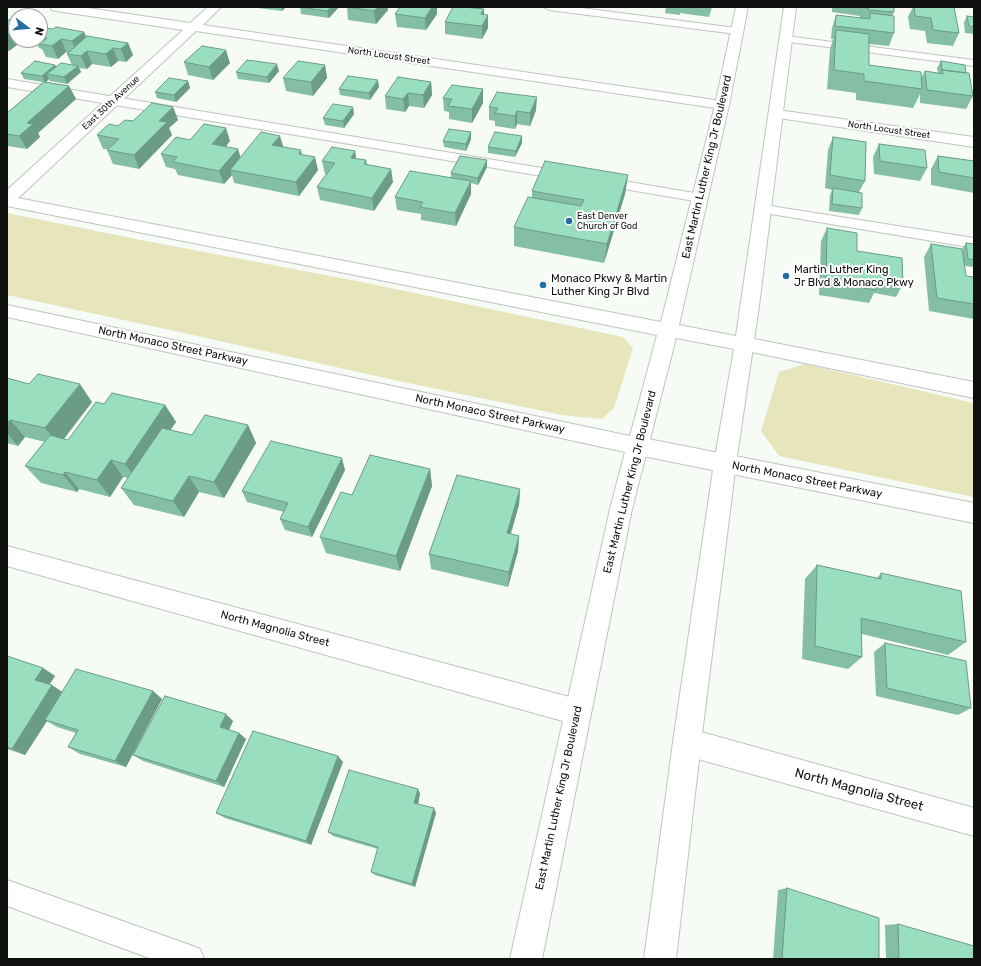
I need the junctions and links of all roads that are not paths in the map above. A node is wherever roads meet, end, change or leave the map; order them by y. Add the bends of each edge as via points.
1 (56, 7) edge
2 (216, 7) edge
3 (549, 7) edge
4 (742, 7) edge
5 (790, 7) edge
6 (194, 27) junction
7 (736, 31) junction
8 (786, 39) junction
9 (974, 63) edge
10 (7, 83) edge
11 (114, 101) junction
12 (722, 105) junction
13 (776, 114) junction
14 (974, 142) edge
15 (700, 198) junction
16 (7, 200) edge
17 (764, 209) junction
18 (974, 243) edge
19 (7, 311) edge
20 (669, 330) junction
21 (744, 344) junction
22 (974, 390) edge
23 (638, 446) junction
24 (725, 463) junction
25 (974, 513) edge
26 (7, 556) edge
27 (577, 712) junction
28 (687, 742) junction
29 (974, 822) edge
30 (7, 893) edge
31 (190, 959) edge
32 (526, 959) edge
33 (660, 959) edge

1 - 6 main road, North Locust Street
2 - 6 main road, East 30th Avenue
3 - 7 lane
4 - 7 main road, East Martin Luther King Jr Boulevard
5 - 8 main road
6 - 11 main road, East 30th Avenue
6 - 12 main road, North Locust Street
7 - 12 main road, East Martin Luther King Jr Boulevard
8 - 9 lane
8 - 13 main road
10 - 11 lane
11 - 15 lane
11 - 16 main road, East 30th Avenue
12 - 15 main road, East Martin Luther King Jr Boulevard
13 - 14 main road, North Locust Street
13 - 17 main road
15 - 20 main road, East Martin Luther King Jr Boulevard
16 - 20 main road
17 - 18 lane
17 - 21 main road
19 - 23 main road, North Monaco Street Parkway
20 - 21 main road
20 - 23 main road, East Martin Luther King Jr Boulevard
21 - 22 main road
21 - 24 main road
23 - 24 main road, North Monaco Street Parkway
23 - 27 main road, East Martin Luther King Jr Boulevard via 621,510
24 - 25 main road, North Monaco Street Parkway
24 - 28 main road
26 - 27 main road, North Magnolia Street
27 - 32 main road, East Martin Luther King Jr Boulevard
28 - 29 main road, North Magnolia Street
28 - 33 main road
30 - 31 lane

